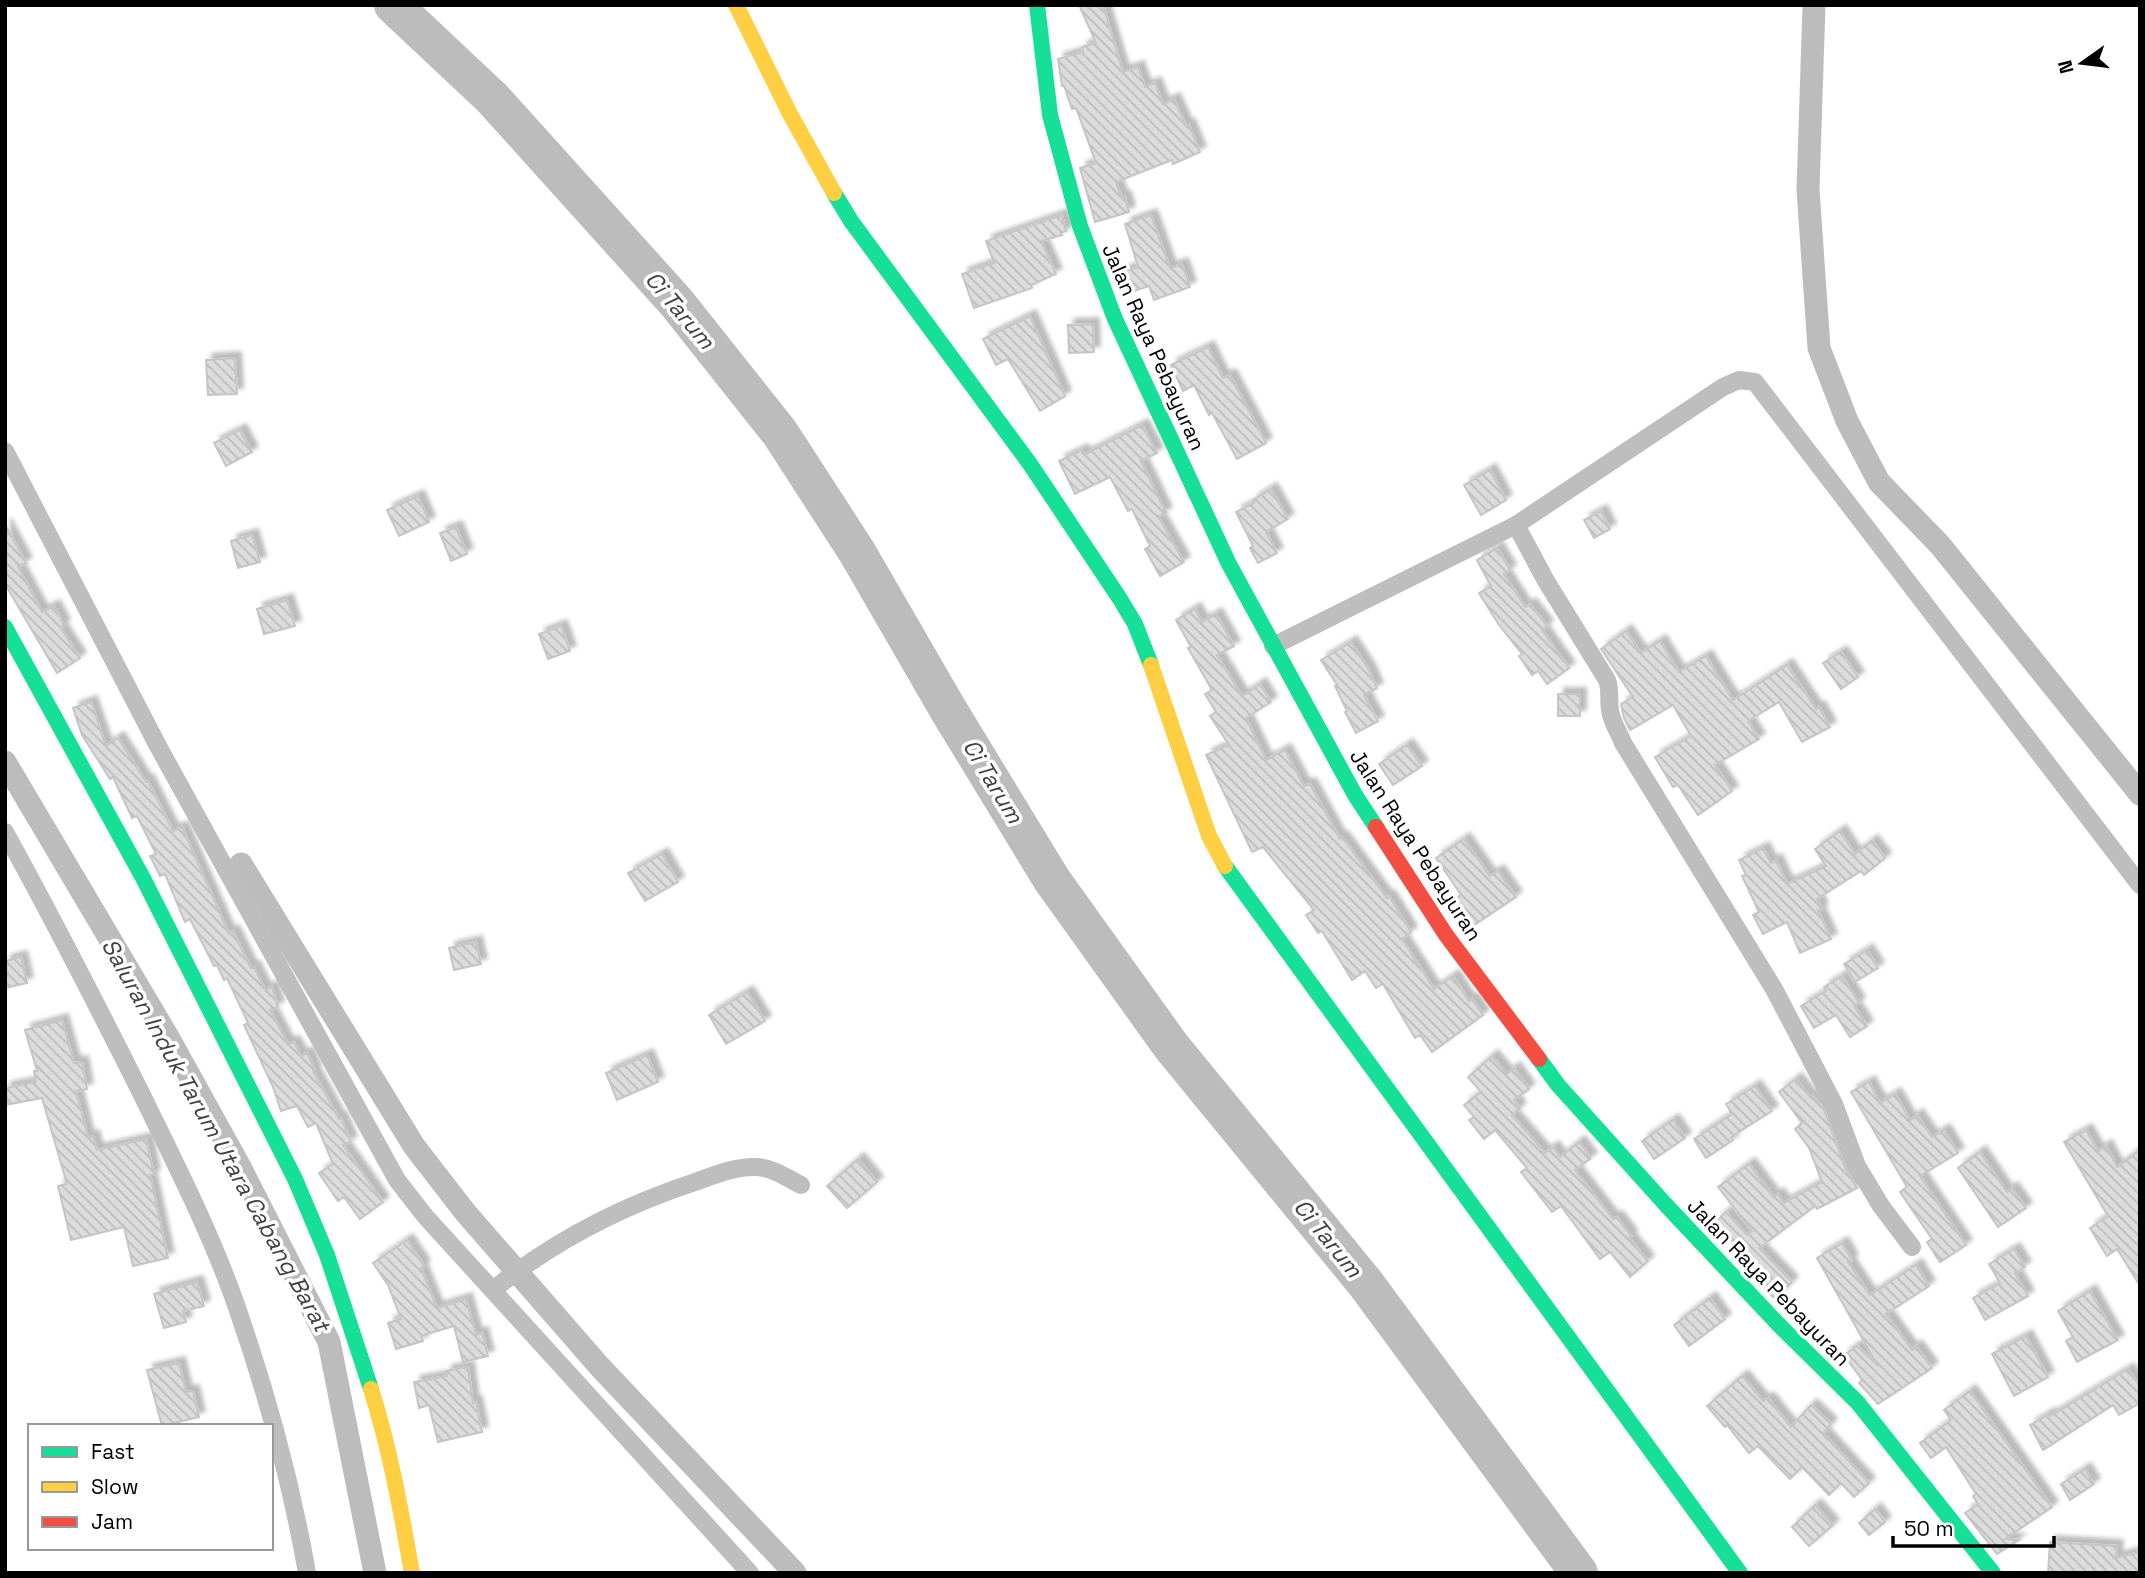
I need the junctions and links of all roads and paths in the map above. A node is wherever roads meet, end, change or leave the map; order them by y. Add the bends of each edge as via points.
1 (736, 5) edge
2 (1037, 5) edge
3 (5, 452) edge
4 (1516, 525) junction
5 (5, 627) edge
6 (1273, 646) junction
7 (5, 832) edge
8 (2140, 885) edge
9 (801, 1185) dead end
10 (1912, 1247) dead end
11 (494, 1289) junction
12 (273, 1424) edge
13 (273, 1425) edge
14 (307, 1573) edge
15 (412, 1573) edge
16 (750, 1573) edge
17 (1740, 1573) edge
18 (1993, 1573) edge

1 - 17 main road via 851,221 1030,464 1135,624 1218,856
2 - 6 main road, Jalan Raya Pebayuran via 1050,114 1080,226 1121,331 1228,564
3 - 11 street via 158,746 387,1163 425,1216
4 - 6 street
4 - 8 street via 1723,387 1739,380 1755,382
4 - 10 street via 1607,680 1611,715 1623,743 1774,989 1834,1104 1857,1166
5 - 15 main road via 143,878 295,1179 327,1255 380,1417
6 - 18 main road, Jalan Raya Pebayuran via 1355,795 1446,935 1558,1085 1858,1404
7 - 12 street via 192,1196 235,1300
9 - 11 street via 757,1167 677,1188 614,1213 533,1260
11 - 16 street
13 - 14 street

